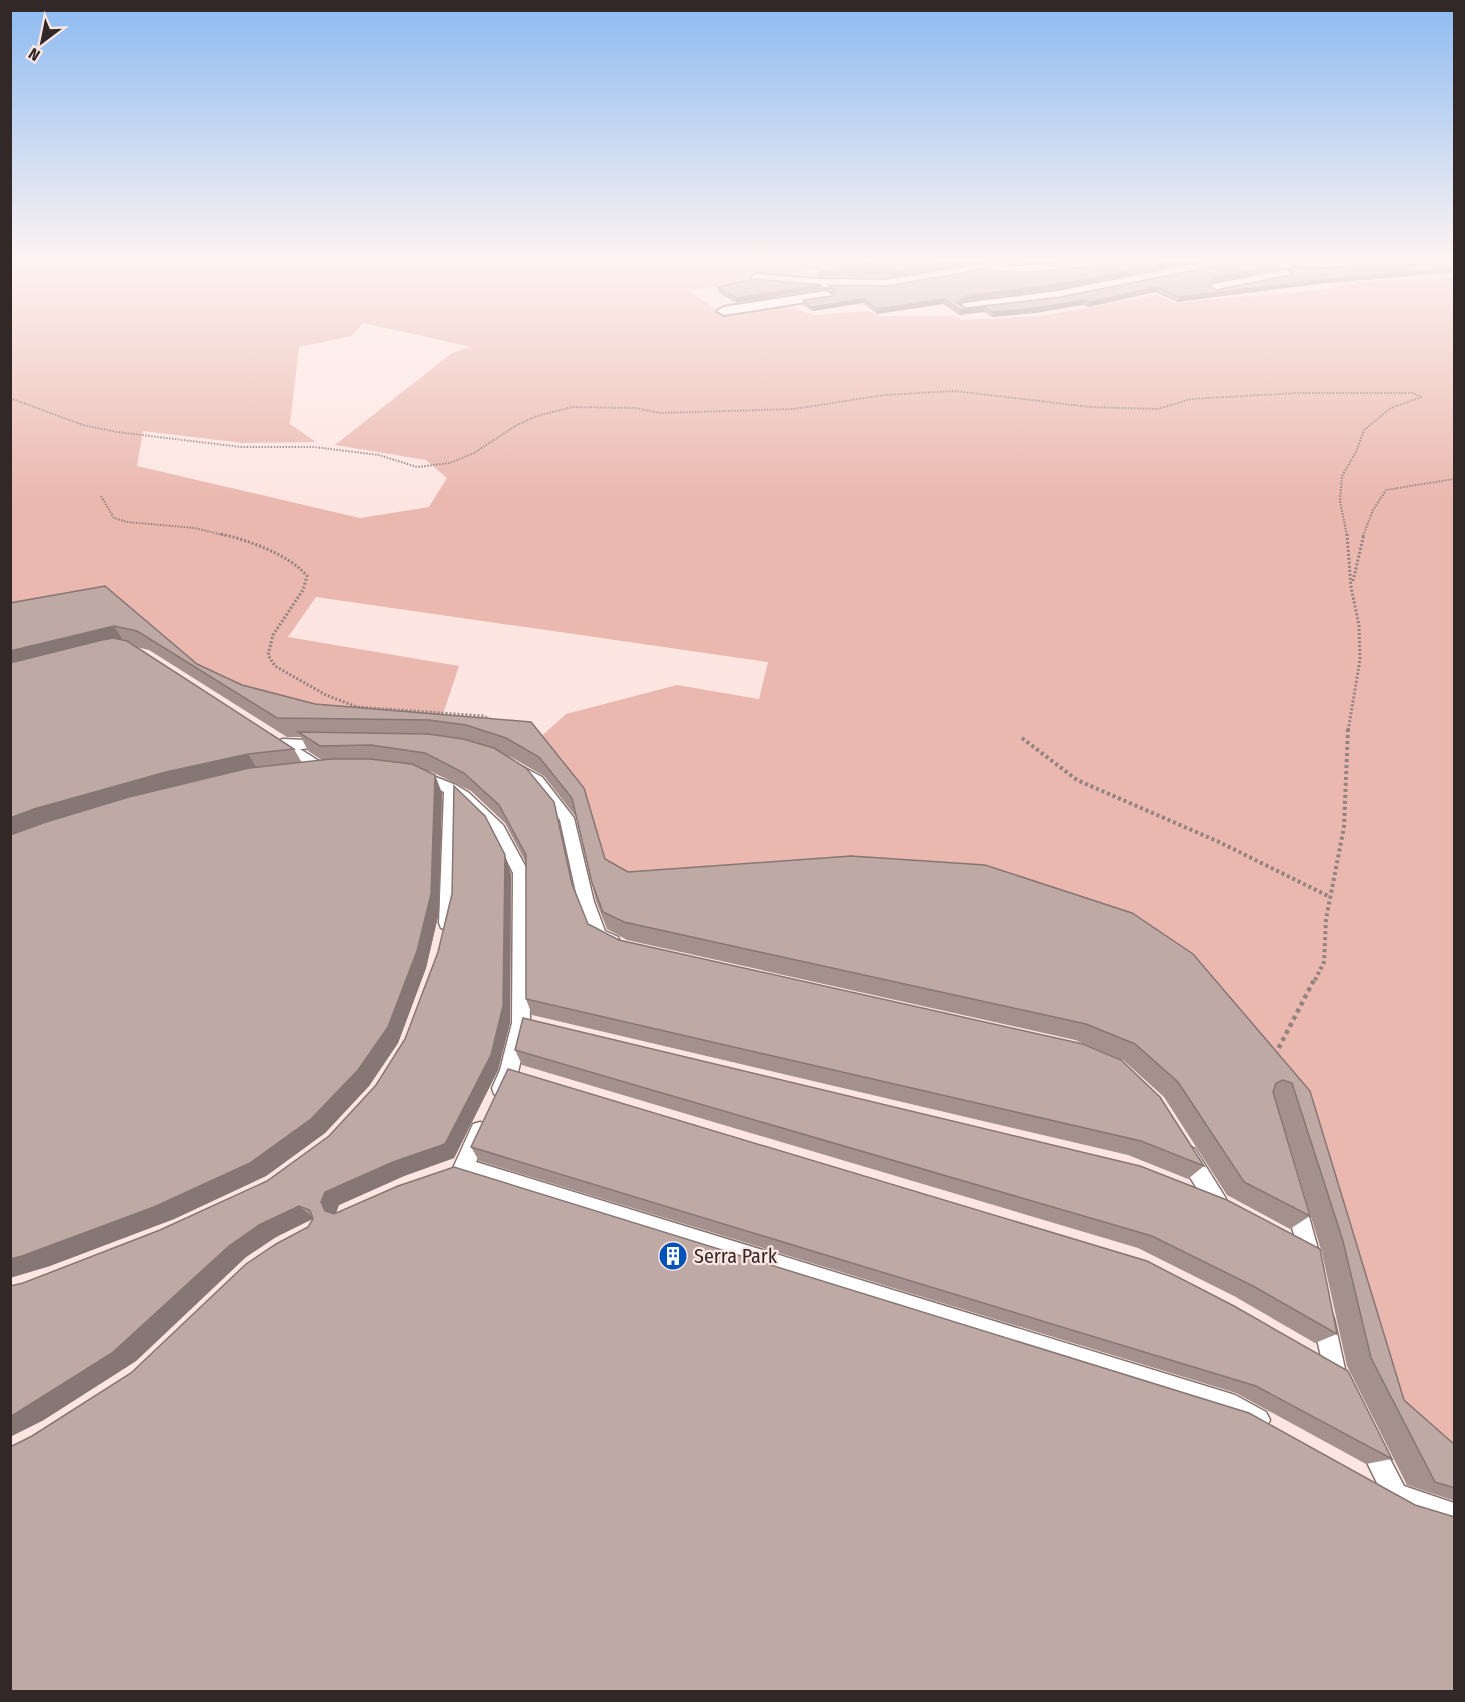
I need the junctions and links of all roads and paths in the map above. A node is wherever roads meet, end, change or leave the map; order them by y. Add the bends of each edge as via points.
1 (10, 398) edge
2 (1455, 479) edge
3 (101, 496) dead end
4 (1351, 588) junction
5 (499, 722) edge
6 (1022, 738) dead end
7 (341, 744) edge
8 (505, 762) edge
9 (398, 773) edge
10 (303, 775) edge
11 (451, 789) junction
12 (1330, 897) junction
13 (444, 935) edge
14 (622, 948) edge
15 (522, 1023) junction
16 (545, 1029) edge
17 (1272, 1063) edge
18 (509, 1072) junction
19 (531, 1079) edge
20 (1181, 1144) edge
21 (1290, 1185) edge
22 (1188, 1192) edge
23 (1218, 1204) junction
24 (1239, 1215) edge
25 (1290, 1242) edge
26 (1310, 1253) junction
27 (1315, 1276) edge
28 (1319, 1299) edge
29 (1314, 1358) edge
30 (1334, 1369) junction
31 (1344, 1390) edge
32 (1360, 1422) edge
33 (1275, 1429) edge
34 (1366, 1480) edge
35 (1397, 1497) junction
36 (1455, 1515) edge

1 - 4 path via 83,425 117,432 241,447 314,447 379,455 417,467 450,463 474,453 516,425 572,407 636,408 659,413 784,410 885,394 955,391 1090,407 1158,409 1191,399 1412,393 1422,397 1391,408 1364,430 1342,476 1340,501 1348,540
2 - 4 path via 1386,490 1362,536
3 - 5 path via 114,518 195,528 232,537 298,565 307,576 303,590 273,635 268,655 275,666 326,695 357,707 482,716
4 - 12 path via 1359,625 1360,660 1346,741 1344,827
6 - 12 path via 1077,780 1219,842
7 - 10 lane via 278,741 333,771
8 - 14 lane via 537,781 567,818 586,902 599,935
9 - 11 lane via 420,776
11 - 13 lane via 449,912
11 - 15 lane via 498,829 521,873
12 - 17 path via 1324,962
15 - 16 lane
15 - 18 lane
18 - 19 lane
18 - 33 lane via 453,1171 1235,1407
20 - 23 lane
21 - 26 lane
22 - 23 lane
23 - 24 lane
25 - 26 lane
26 - 27 lane
28 - 30 lane
29 - 30 lane
30 - 31 lane
32 - 35 lane
34 - 35 lane
35 - 36 lane

